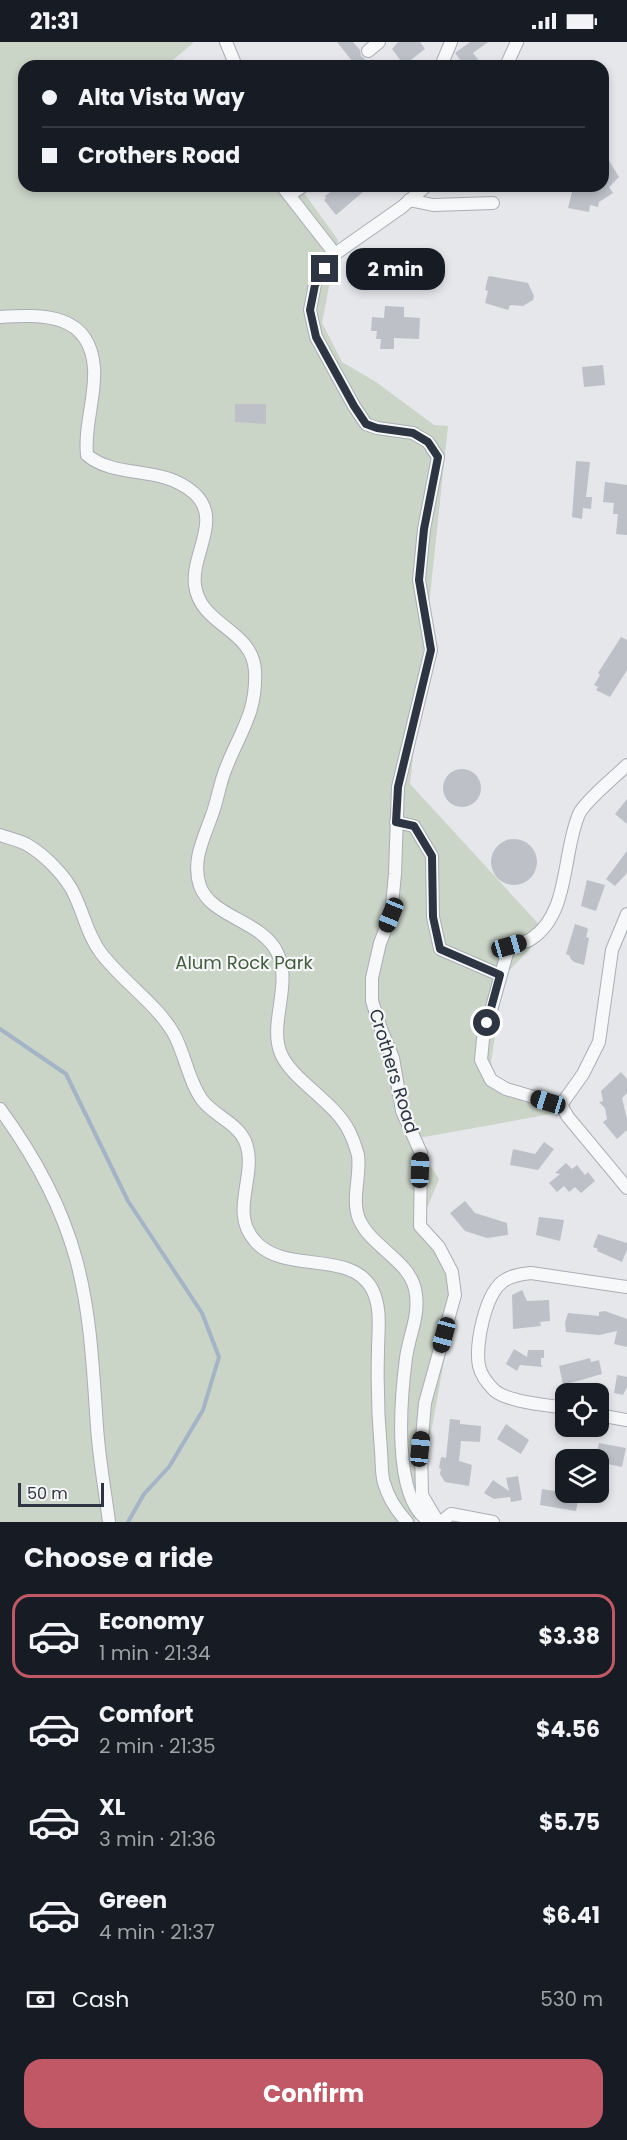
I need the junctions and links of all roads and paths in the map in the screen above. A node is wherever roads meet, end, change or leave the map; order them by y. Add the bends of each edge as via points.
1 (379, 42) edge
2 (451, 42) edge
3 (517, 42) edge
4 (230, 44) edge
5 (368, 51) dead end
6 (234, 60) edge
7 (444, 60) edge
8 (509, 60) edge
9 (286, 192) edge
10 (419, 192) edge
11 (410, 200) junction
12 (493, 203) dead end
13 (335, 254) junction
14 (0, 317) edge
15 (627, 765) edge
16 (396, 822) junction
17 (0, 835) edge
18 (627, 914) edge
19 (500, 975) junction
20 (561, 1105) junction
21 (0, 1109) edge
22 (627, 1188) edge
23 (627, 1287) edge
24 (555, 1406) edge
25 (609, 1416) edge
26 (627, 1420) edge
27 (109, 1522) edge
28 (407, 1522) edge
29 (431, 1522) edge
30 (439, 1522) edge
31 (493, 1522) edge

1 - 5 street
2 - 7 street
3 - 8 street
4 - 6 street
9 - 13 street
10 - 11 street, Crothers Road
11 - 12 street via 433,204
11 - 13 street, Crothers Road
13 - 16 street, Crothers Road via 315,285 310,310 316,337 366,424 413,433 428,442 438,457 419,580 431,650 398,787
14 - 29 street via 51,317 72,324 89,342 94,368 87,454 99,464 155,474 179,483 197,496 206,513 195,583 201,606 247,644 255,676 244,732 226,768 199,849 201,889 220,909 262,933 276,949 283,983 280,1052 291,1070 327,1102 348,1130 358,1156 359,1218 375,1241 406,1269 416,1287 418,1308 405,1367 402,1464 407,1490
15 - 19 street via 580,811 566,857 563,889 550,921 531,940 509,946
16 - 19 street via 414,826 432,856 433,917 440,949
16 - 30 street, Crothers Road via 391,915 372,978 372,1001 393,1058 402,1111 421,1153 420,1226 439,1247 452,1272 455,1295 425,1403 420,1449 422,1495
17 - 28 street via 27,845 59,871 75,894 100,952 174,1035 201,1099 238,1130 246,1142 249,1163 243,1218 256,1243 286,1258 348,1269 365,1279 373,1291 379,1311 376,1402 384,1482
18 - 20 street via 612,950 599,1042
19 - 20 street via 481,1060 491,1080 506,1089
20 - 22 street
21 - 27 street via 52,1192 75,1257 86,1305
23 - 24 street via 531,1273 503,1281 493,1293 485,1311 479,1347 479,1367 486,1382 496,1392 511,1398
25 - 26 street
30 - 31 street via 451,1514

